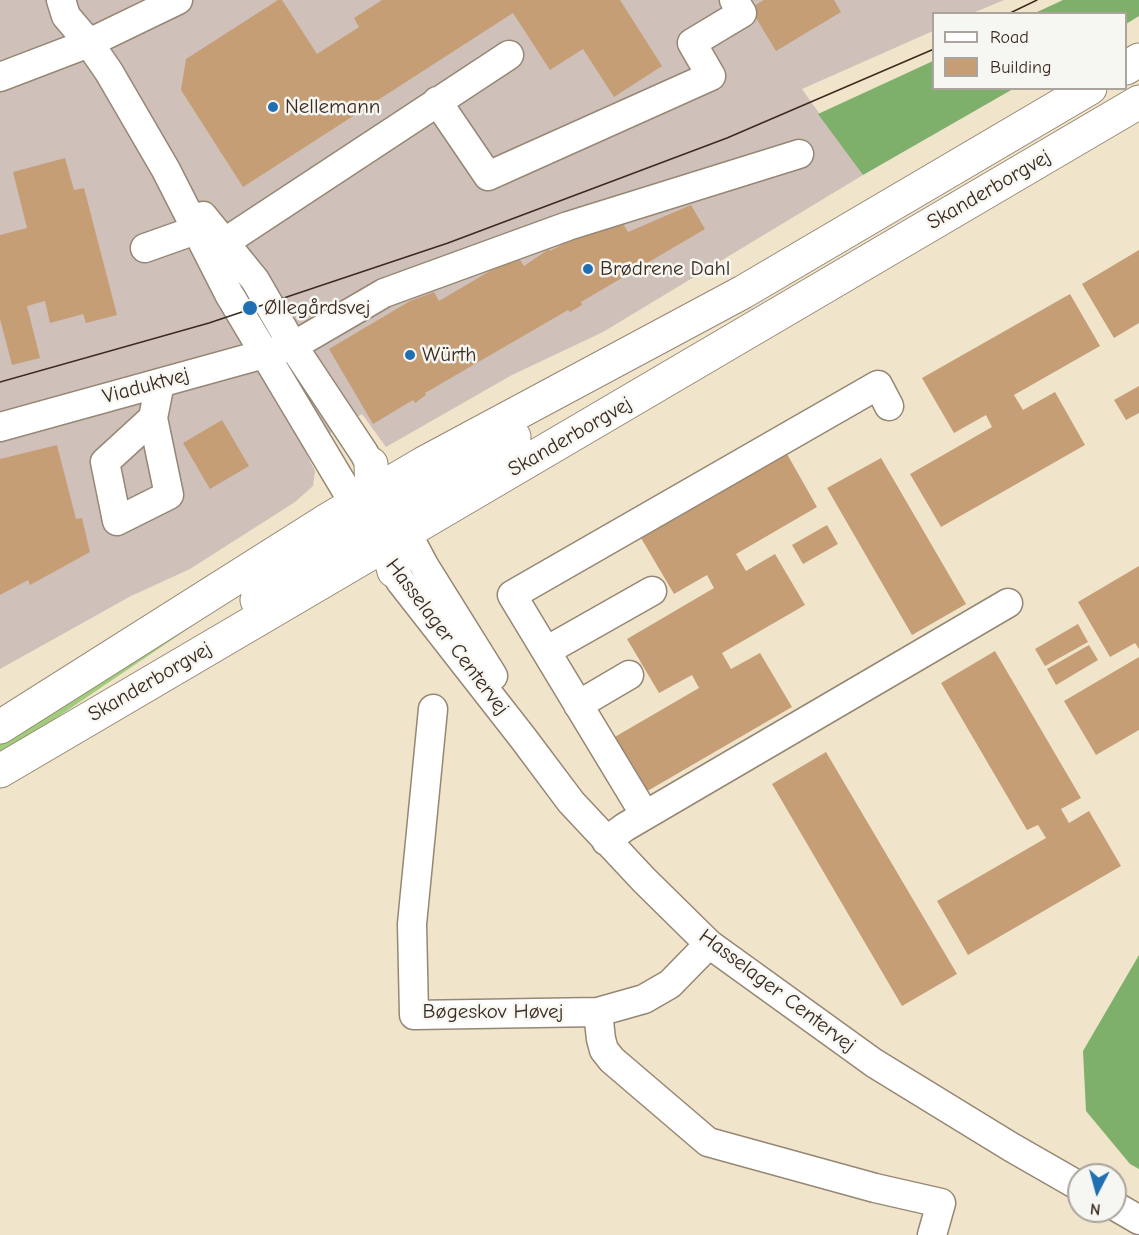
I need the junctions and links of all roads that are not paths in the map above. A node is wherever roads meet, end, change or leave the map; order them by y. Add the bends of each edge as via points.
1 (61, 0) edge
2 (178, 0) edge
3 (734, 0) edge
4 (90, 43) junction
5 (509, 55) dead end
6 (0, 77) edge
7 (1087, 90) edge
8 (437, 101) junction
9 (1139, 102) edge
10 (799, 154) dead end
11 (209, 237) junction
12 (145, 248) dead end
13 (293, 346) junction
14 (264, 354) junction
15 (160, 383) junction
16 (889, 406) dead end
17 (153, 418) dead end
18 (0, 427) edge
19 (381, 518) junction
20 (652, 591) dead end
21 (1008, 603) dead end
22 (546, 651) junction
23 (629, 675) dead end
24 (578, 705) junction
25 (433, 709) dead end
26 (0, 727) edge
27 (523, 738) junction
28 (0, 771) edge
29 (645, 815) junction
30 (606, 841) junction
31 (710, 945) junction
32 (598, 1012) junction
33 (1067, 1179) edge
34 (932, 1235) edge

1 - 4 street via 66,16
2 - 4 street
3 - 8 street via 742,13 692,43 711,76 488,176
4 - 6 street
4 - 11 street
5 - 8 street
7 - 19 main road, Skanderborgvej via 743,292 485,430
8 - 11 street
9 - 19 main road, Skanderborgvej
10 - 13 street, Viaduktvej via 568,226 384,293
11 - 12 street
11 - 13 street via 255,280
11 - 14 street via 229,294
13 - 14 street, Viaduktvej
13 - 19 street
14 - 15 street, Viaduktvej
14 - 19 street
15 - 17 street
15 - 18 street, Viaduktvej
16 - 22 street via 878,385 512,595
19 - 26 main road, Skanderborgvej
19 - 27 street, Hasselager Centervej via 425,567 508,699
19 - 27 street, Hasselager Centervej via 409,595
19 - 28 main road, Skanderborgvej via 146,685
20 - 22 street
21 - 29 street
22 - 24 street
23 - 24 street
24 - 29 street
25 - 32 street, Bøgeskov Høvej via 412,924 414,1015
27 - 30 street, Hasselager Centervej
29 - 30 street
30 - 31 street, Hasselager Centervej
31 - 32 street, Bøgeskov Høvej via 670,984 644,999
31 - 33 street, Hasselager Centervej via 874,1063
32 - 34 street via 604,1050 612,1060 708,1142 941,1203

